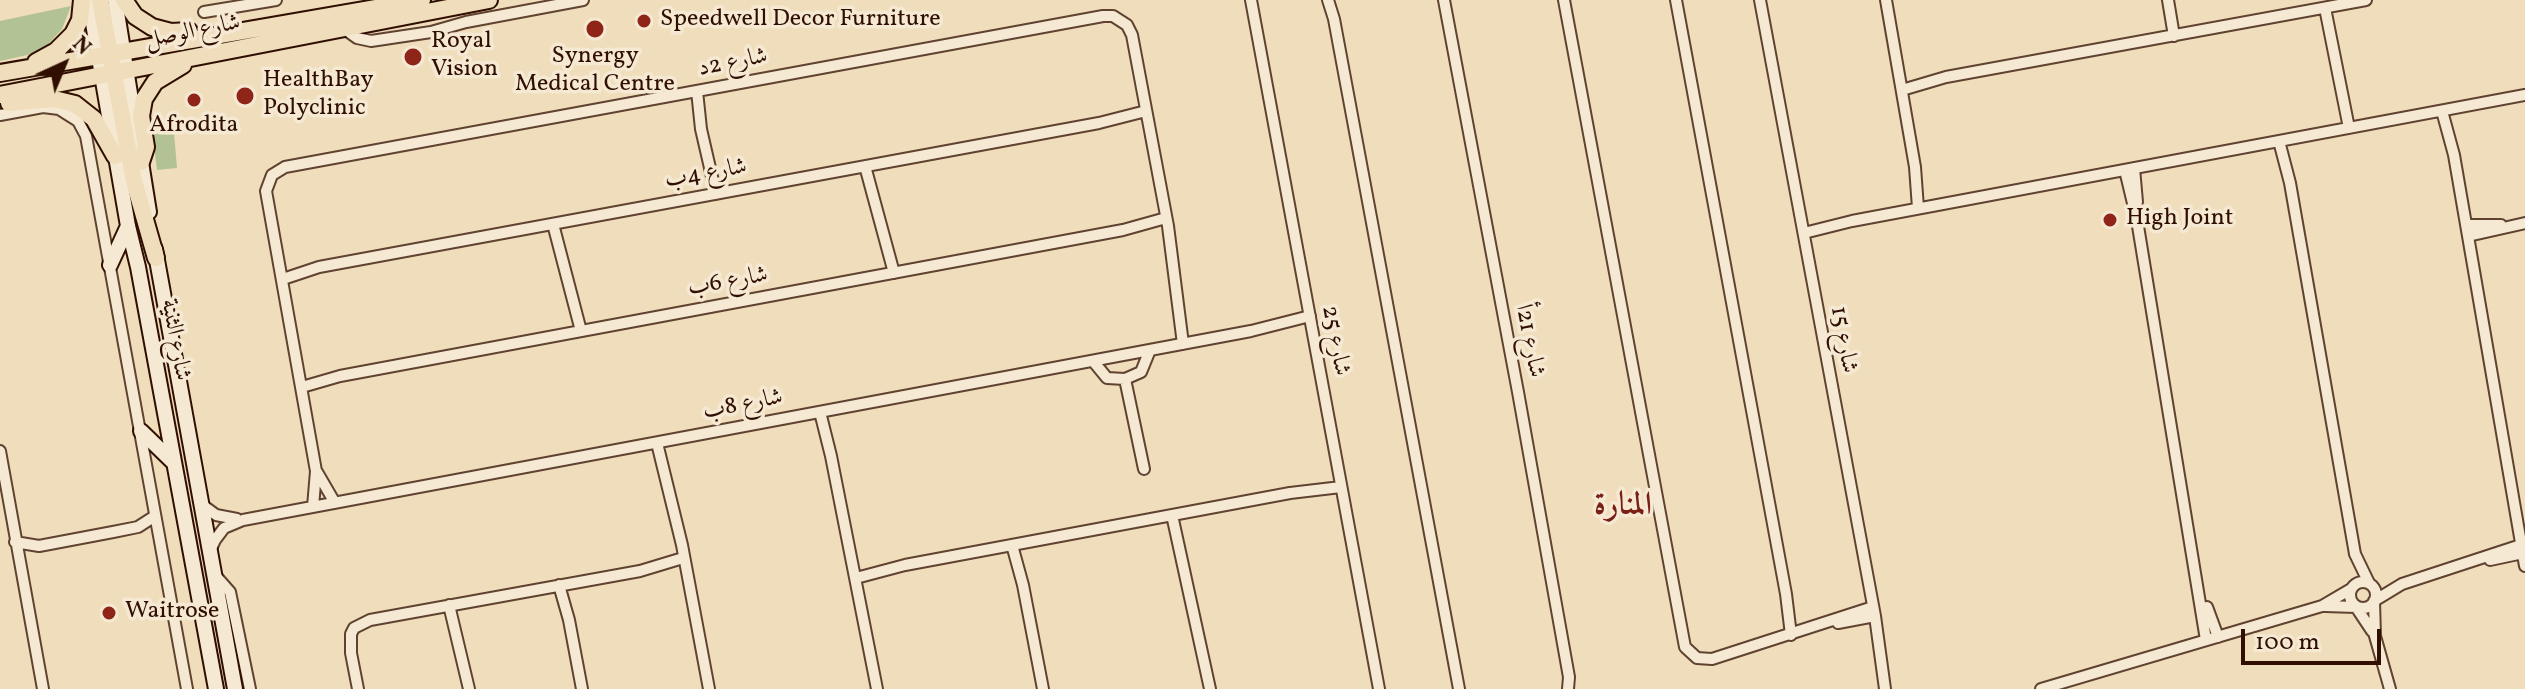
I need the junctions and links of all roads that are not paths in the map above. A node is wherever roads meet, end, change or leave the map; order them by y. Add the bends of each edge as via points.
1 (82, 0) edge
2 (89, 0) edge
3 (100, 0) edge
4 (115, 0) edge
5 (124, 0) edge
6 (276, 0) edge
7 (422, 0) edge
8 (489, 0) edge
9 (583, 0) edge
10 (1251, 0) edge
11 (1330, 0) edge
12 (1444, 0) edge
13 (1564, 0) edge
14 (1676, 0) edge
15 (1760, 0) edge
16 (1886, 0) edge
17 (2169, 0) edge
18 (2366, 0) edge
19 (2325, 8) junction
20 (204, 12) dead end
21 (350, 13) edge
22 (282, 26) junction
23 (221, 34) junction
24 (2178, 35) junction
25 (208, 55) junction
26 (112, 64) junction
27 (21, 69) junction
28 (0, 73) edge
29 (1902, 86) junction
30 (0, 88) edge
31 (693, 92) junction
32 (2525, 95) edge
33 (0, 97) edge
34 (2446, 110) junction
35 (0, 115) edge
36 (1147, 115) junction
37 (2349, 128) junction
38 (2283, 140) junction
39 (115, 156) junction
40 (141, 162) junction
41 (869, 165) junction
42 (2129, 169) junction
43 (712, 194) junction
44 (1922, 208) junction
45 (1167, 222) junction
46 (557, 223) junction
47 (2525, 223) edge
48 (128, 226) junction
49 (1804, 228) junction
50 (2467, 230) junction
51 (156, 258) junction
52 (110, 265) junction
53 (889, 274) junction
54 (282, 275) junction
55 (1310, 320) junction
56 (578, 331) junction
57 (1187, 343) junction
58 (1150, 350) junction
59 (1093, 361) junction
60 (1125, 379) junction
61 (301, 384) junction
62 (824, 411) junction
63 (141, 431) junction
64 (661, 442) junction
65 (0, 451) edge
66 (174, 463) junction
67 (1144, 469) dead end
68 (316, 471) junction
69 (1340, 483) junction
70 (200, 503) junction
71 (335, 503) junction
72 (313, 507) junction
73 (1176, 514) junction
74 (155, 516) junction
75 (243, 520) junction
76 (134, 529) junction
77 (158, 536) junction
78 (15, 542) junction
79 (1015, 544) junction
80 (39, 546) junction
81 (2522, 549) junction
82 (210, 553) junction
83 (2355, 554) junction
84 (19, 559) junction
85 (684, 562) junction
86 (2525, 566) edge
87 (855, 574) junction
88 (214, 575) junction
89 (2369, 583) junction
90 (2402, 584) junction
91 (562, 585) junction
92 (2351, 589) junction
93 (2374, 601) junction
94 (201, 605) junction
95 (453, 605) junction
96 (2322, 606) junction
97 (2356, 607) junction
98 (1874, 612) junction
99 (1795, 633) junction
100 (2375, 636) junction
101 (2212, 638) junction
102 (227, 648) junction
103 (1459, 688) edge
104 (1885, 688) edge
105 (43, 689) edge
106 (187, 689) edge
107 (216, 689) edge
108 (235, 689) edge
109 (250, 689) edge
110 (358, 689) edge
111 (469, 689) edge
112 (582, 689) edge
113 (709, 689) edge
114 (877, 689) edge
115 (1043, 689) edge
116 (1210, 689) edge
117 (1379, 689) edge
118 (1568, 689) edge
119 (2041, 689) edge
120 (2390, 689) edge

1 - 27 main road via 77,27 63,46
2 - 26 main road, شارع الثنية
3 - 26 main road
4 - 26 main road, شارع الثنية
5 - 23 main road via 135,16 158,30 209,28
6 - 20 street
7 - 21 main road, شارع الوصل
8 - 21 main road, شارع الوصل
9 - 21 street via 371,41 355,37
10 - 55 street, شارع 25
11 - 103 street
12 - 118 street, شارع 21أ
13 - 99 street via 1683,641 1693,656 1707,660
14 - 99 street
15 - 49 street, شارع 15
16 - 29 street
17 - 24 street
18 - 19 street
19 - 24 street
19 - 37 street
21 - 22 main road, شارع الوصل
21 - 25 main road, شارع الوصل
22 - 23 main road, شارع الوصل
22 - 26 main road via 229,43
23 - 26 main road, شارع الوصل
24 - 29 street
25 - 26 main road, شارع الوصل
25 - 40 main road via 174,69 149,88 142,108 146,147
26 - 27 main road, شارع الوصل
26 - 30 main road
26 - 33 main road, شارع الوصل
26 - 39 main road, شارع الثنية
26 - 40 main road, شارع الثنية
26 - 51 main road via 134,181
27 - 28 main road, شارع الوصل
29 - 44 street
31 - 36 street, شارع 2د via 1113,16 1123,20 1132,35
31 - 43 street
31 - 54 street, شارع 2د via 285,167 272,175 266,191
32 - 34 street
33 - 39 main road via 13,103 54,99 75,104 94,119
34 - 37 street
34 - 50 street
35 - 52 street via 54,107 81,125
36 - 41 street, شارع 4ب
36 - 45 street
37 - 38 street
38 - 42 street
38 - 83 street
39 - 48 main road, شارع الثنية
40 - 51 main road, شارع الثنية
41 - 43 street, شارع 4ب
41 - 53 street
42 - 44 street
42 - 101 street
43 - 46 street, شارع 4ب
44 - 49 street
45 - 53 street, شارع 6ب
45 - 57 street
46 - 54 street, شارع 4ب
46 - 56 street
47 - 50 street
48 - 52 main road
48 - 66 main road, شارع الثنية
49 - 98 street, شارع 15
50 - 81 street
51 - 70 main road, شارع الثنية
52 - 63 street
53 - 56 street, شارع 6ب
54 - 61 street
55 - 57 street, شارع 8ب
55 - 69 street, شارع 25
56 - 61 street, شارع 6ب
57 - 58 street, شارع 8ب
58 - 59 street, شارع 8ب
58 - 60 street via 1141,372
59 - 60 street via 1107,378
59 - 62 street, شارع 8ب
60 - 67 street
61 - 68 street
62 - 64 street, شارع 8ب
62 - 87 street
63 - 66 main road
63 - 74 street
64 - 71 street, شارع 8ب
64 - 85 street
65 - 78 street
66 - 94 main road, شارع الثنية
68 - 71 street
68 - 72 street
69 - 73 street
69 - 117 street, شارع 25
70 - 75 street, شارع 8ب via 216,515
70 - 82 main road, شارع الثنية
71 - 72 street, شارع 8ب
72 - 75 street, شارع 8ب
73 - 79 street
73 - 116 street
74 - 76 street
74 - 77 street
75 - 82 street, شارع 8ب via 224,528
76 - 77 street
76 - 80 street
77 - 106 street
78 - 80 street
78 - 84 street
79 - 87 street
79 - 115 street
80 - 84 street
81 - 86 street
81 - 90 street
82 - 88 main road, شارع الثنية
83 - 89 street
83 - 92 street
84 - 105 street
85 - 91 street
85 - 113 street
87 - 114 street
88 - 102 main road, شارع الثنية
88 - 109 street via 230,592
89 - 90 street
89 - 92 street
89 - 93 street via 2376,593
90 - 93 street
91 - 95 street
91 - 112 street
92 - 96 street
92 - 97 street
93 - 97 street
93 - 100 street
94 - 102 main road via 211,618 217,651
94 - 107 main road, شارع الثنية
95 - 110 street via 370,620 354,628 351,653
95 - 111 street
96 - 97 street
96 - 101 street
97 - 100 street
98 - 99 street
98 - 104 street, شارع 15
100 - 120 street
101 - 119 street
102 - 108 main road, شارع الثنية

